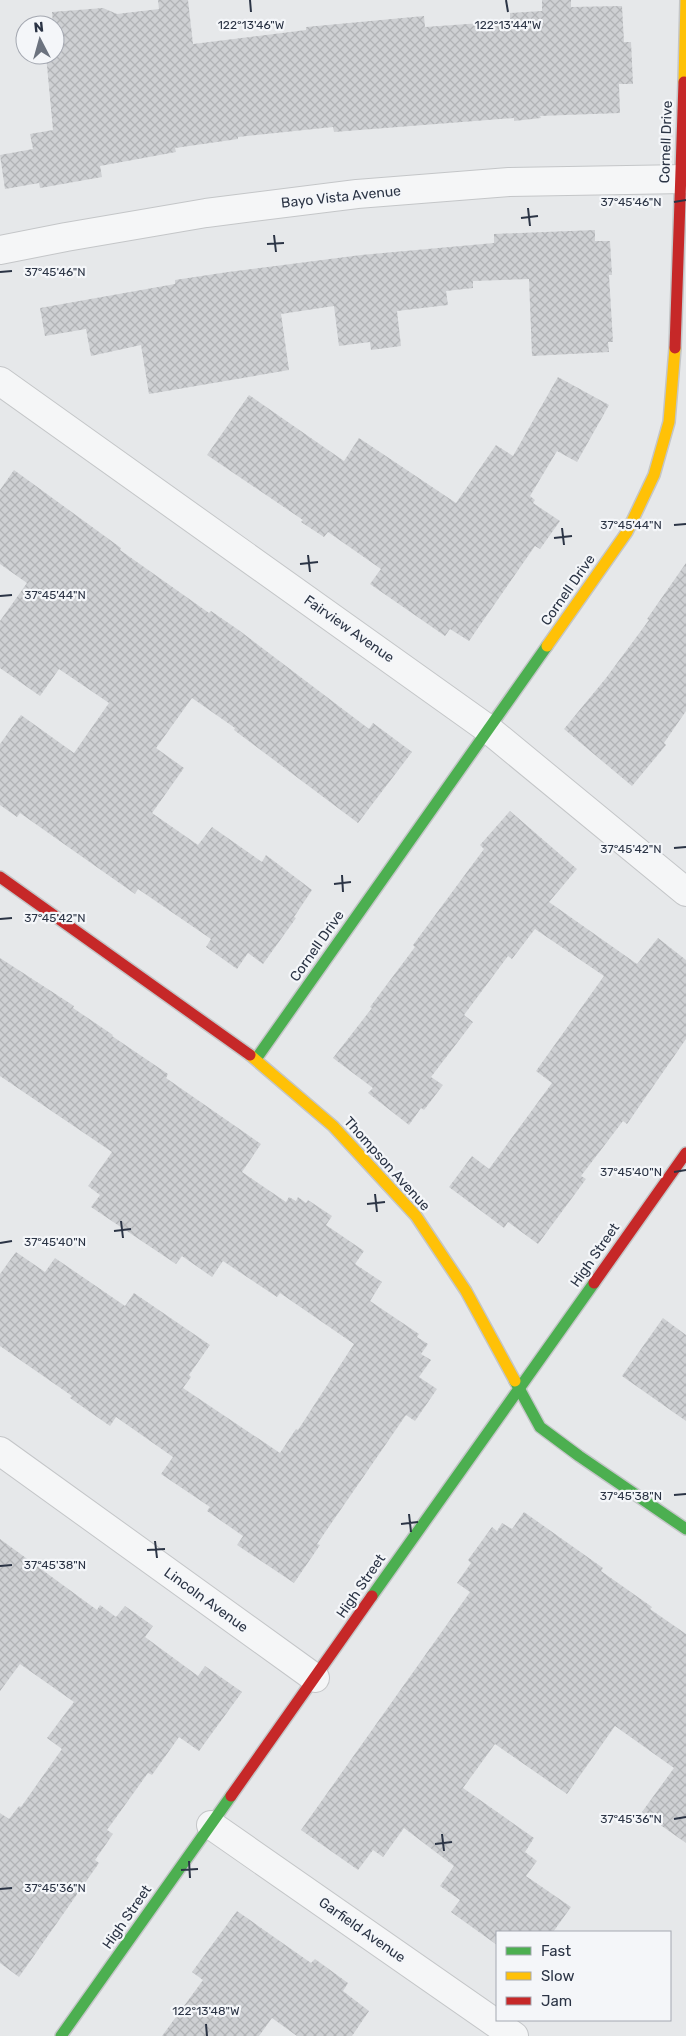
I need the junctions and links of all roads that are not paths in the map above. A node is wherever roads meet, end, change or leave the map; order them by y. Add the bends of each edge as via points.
1 (686, 0) edge
2 (683, 179) edge
3 (0, 250) edge
4 (0, 381) edge
5 (488, 729) junction
6 (0, 877) edge
7 (686, 892) edge
8 (256, 1058) junction
9 (686, 1153) edge
10 (519, 1388) junction
11 (0, 1451) edge
12 (686, 1529) edge
13 (315, 1678) junction
14 (211, 1825) junction
15 (61, 2036) edge
16 (514, 2036) edge

1 - 2 street, Cornell Drive
2 - 3 street, Bayo Vista Avenue via 509,182 357,194 206,213
2 - 5 street, Cornell Drive via 675,363 669,422 654,476 628,532
4 - 5 street, Fairview Avenue
5 - 7 street, Fairview Avenue
5 - 8 street, Cornell Drive
6 - 8 street, Thompson Avenue
8 - 10 street, Thompson Avenue via 333,1126 416,1216 466,1291
9 - 10 street, High Street
10 - 12 street, Thompson Avenue via 540,1427
10 - 13 street, High Street
11 - 13 street, Lincoln Avenue
13 - 14 street, High Street
14 - 15 street, High Street
14 - 16 street, Garfield Avenue

